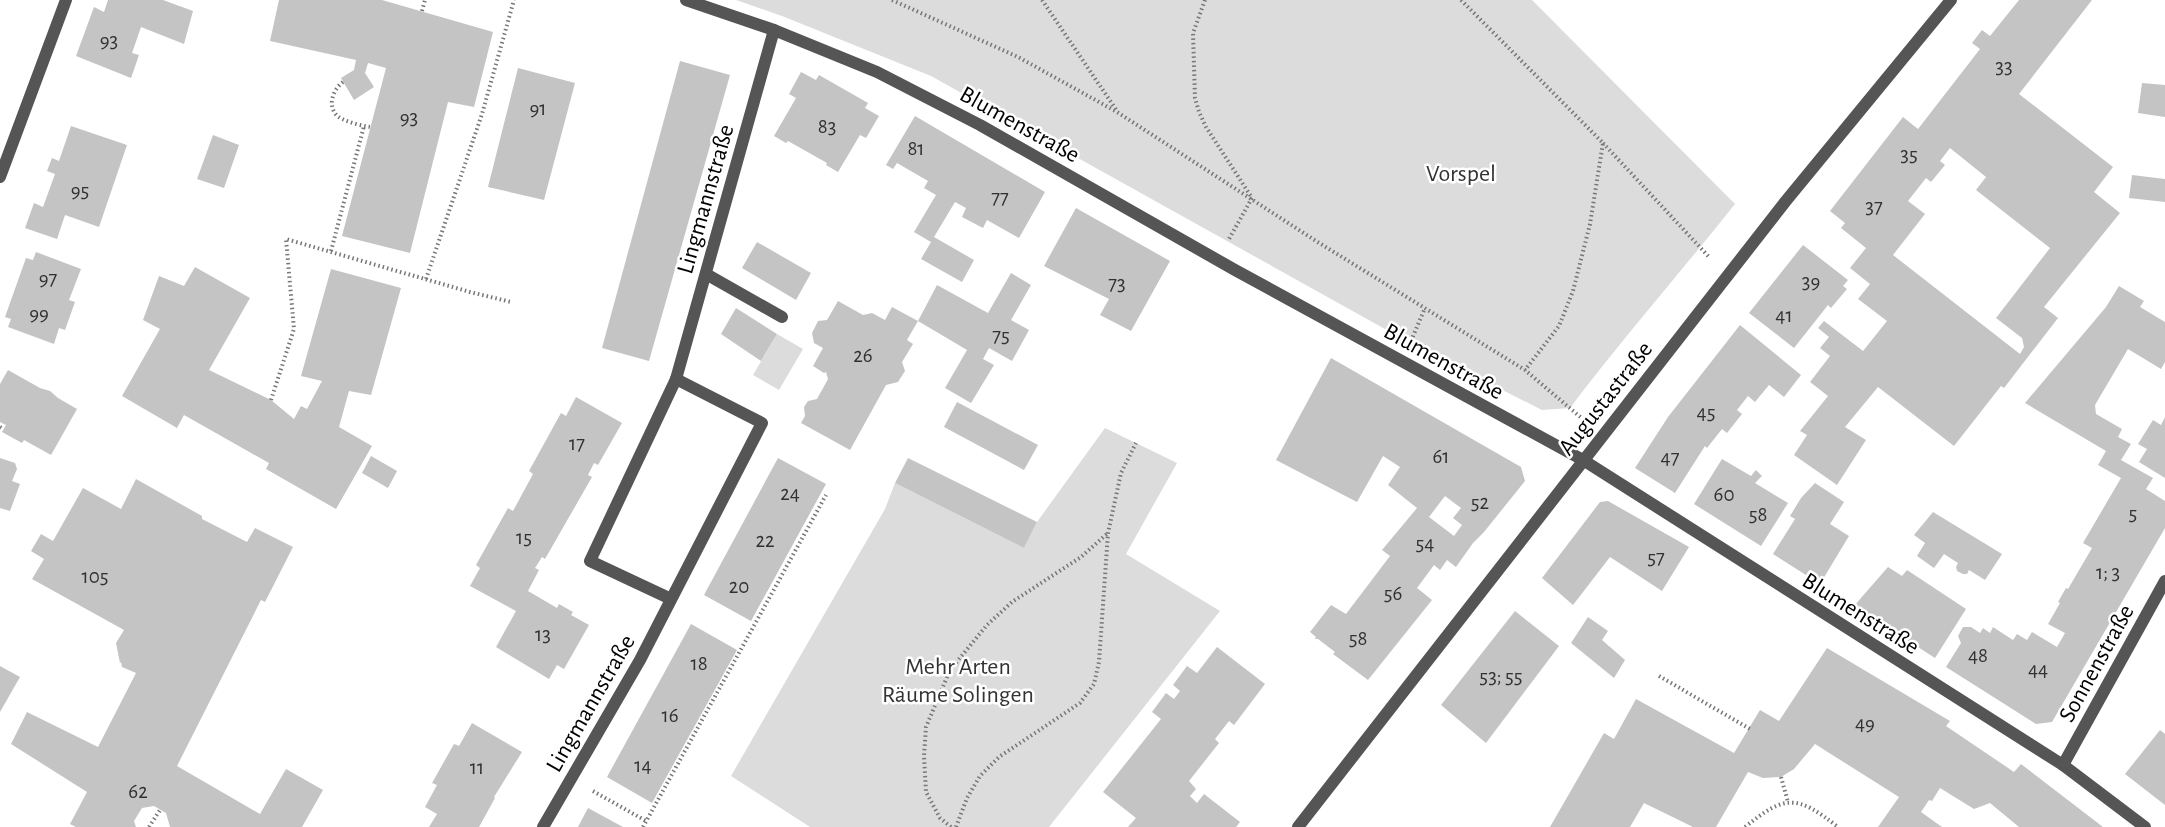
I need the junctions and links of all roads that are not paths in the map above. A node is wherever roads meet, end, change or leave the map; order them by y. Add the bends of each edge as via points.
1 (66, 0) edge
2 (686, 0) edge
3 (1951, 0) edge
4 (774, 30) junction
5 (0, 177) edge
6 (706, 273) junction
7 (782, 317) dead end
8 (676, 380) junction
9 (1583, 460) junction
10 (2165, 581) edge
11 (671, 599) junction
12 (2063, 765) junction
13 (543, 827) edge
14 (1298, 827) edge
15 (2145, 827) edge

1 - 5 street
2 - 4 street, Blumenstraße
3 - 9 street, Augustastraße
4 - 6 street, Lingmannstraße
4 - 9 street, Blumenstraße via 877,72 981,124 1235,270
6 - 7 street
6 - 8 street, Lingmannstraße
8 - 11 street, Lingmannstraße via 590,561
8 - 11 street, Lingmannstraße via 762,423
9 - 12 street, Blumenstraße
9 - 14 street, Augustastraße
10 - 12 street, Sonnenstraße
11 - 13 street, Lingmannstraße
12 - 15 street, Blumenstraße

